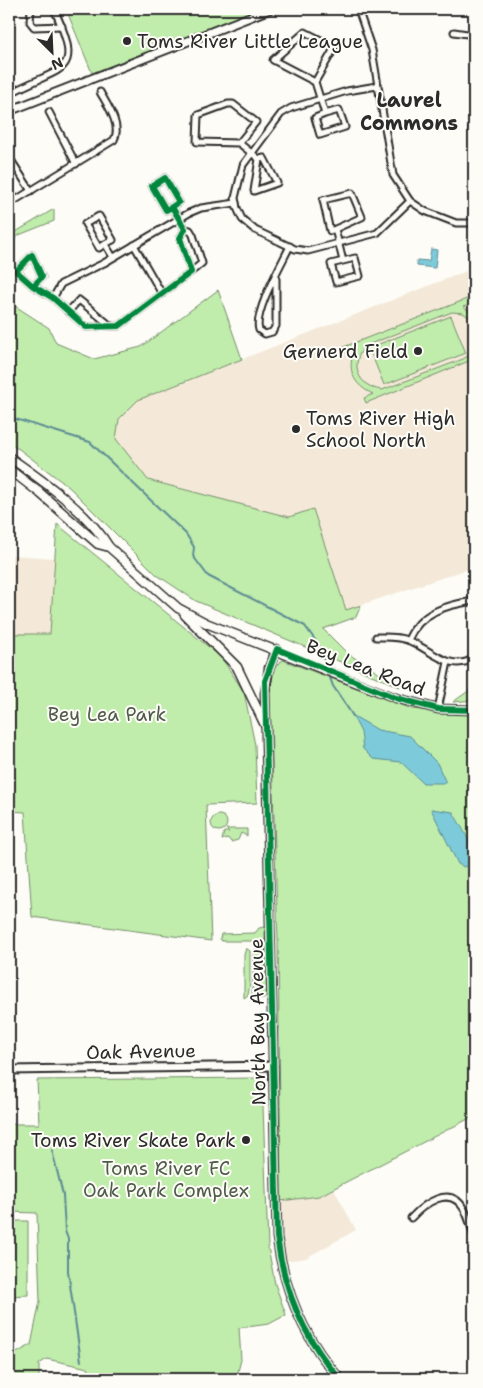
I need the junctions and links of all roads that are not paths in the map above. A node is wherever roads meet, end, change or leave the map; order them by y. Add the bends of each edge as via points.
1 (31, 9) edge
2 (54, 9) edge
3 (270, 9) edge
4 (358, 9) edge
5 (62, 26) junction
6 (454, 32) dead end
7 (474, 35) edge
8 (315, 82) junction
9 (377, 86) junction
10 (100, 92) dead end
11 (9, 94) edge
12 (320, 99) junction
13 (9, 111) edge
14 (49, 112) dead end
15 (325, 114) junction
16 (239, 143) junction
17 (251, 152) junction
18 (9, 157) edge
19 (259, 159) junction
20 (76, 164) junction
21 (31, 191) junction
22 (410, 202) junction
23 (236, 203) junction
24 (9, 204) edge
25 (172, 207) junction
26 (179, 219) junction
27 (474, 223) edge
28 (184, 229) junction
29 (335, 229) junction
30 (105, 244) junction
31 (339, 244) junction
32 (134, 245) junction
33 (290, 246) junction
34 (113, 258) junction
35 (343, 261) junction
36 (191, 272) junction
37 (276, 275) junction
38 (33, 286) junction
39 (162, 294) junction
40 (53, 298) junction
41 (68, 312) junction
42 (111, 326) junction
43 (9, 457) edge
44 (9, 469) edge
45 (108, 547) junction
46 (474, 600) edge
47 (178, 608) junction
48 (376, 637) dead end
49 (408, 640) junction
50 (277, 649) junction
51 (474, 658) edge
52 (448, 662) junction
53 (438, 709) junction
54 (474, 710) edge
55 (265, 725) junction
56 (274, 1066) junction
57 (9, 1070) edge
58 (410, 1218) dead end
59 (474, 1236) edge
60 (340, 1379) edge

1 - 5 street via 30,22 34,27
2 - 5 street
3 - 13 street
4 - 9 street via 370,42
5 - 11 street via 70,50 64,67
6 - 7 street
8 - 8 street via 335,47 305,32 274,60
8 - 12 street
9 - 12 street
9 - 22 street via 393,175
10 - 20 street via 116,124 116,136
12 - 15 street
12 - 17 street via 286,110
14 - 20 street
15 - 15 street via 314,118 320,135 345,127 339,110
16 - 16 street via 256,122 233,104 198,115 197,142
16 - 17 street
17 - 19 street
17 - 23 street via 240,171
18 - 21 street
19 - 19 street via 253,189 254,190 277,183 264,158
20 - 21 street
21 - 24 street
22 - 27 street via 437,217
22 - 31 street via 383,230
23 - 26 street via 201,208
23 - 33 street via 248,226
25 - 25 street via 166,210 152,186 166,178 180,202
25 - 26 street
26 - 28 street
26 - 32 street
28 - 36 street via 180,238
28 - 36 street via 193,235 202,263
29 - 29 street via 330,231 323,200 352,193 362,217
29 - 31 street
30 - 30 street via 99,248 85,224 99,216 113,240
30 - 34 street
31 - 33 street via 308,251
31 - 35 street
32 - 34 street
32 - 39 street
33 - 37 street
34 - 40 street via 60,284
35 - 35 street via 331,264 336,282 360,276 356,258
36 - 39 street
37 - 37 street via 257,322 259,330 265,334 276,326
38 - 38 street via 42,277 32,255 16,271
38 - 40 street
39 - 42 street via 118,326
40 - 41 street
41 - 42 street via 86,327
41 - 42 street via 79,300
43 - 45 main road via 62,498 103,538
44 - 45 main road via 98,544
45 - 47 main road
46 - 49 street via 451,604 431,613 413,628
47 - 50 main road, Bey Lea Road via 206,623
47 - 55 main road via 237,667
48 - 49 street
49 - 52 street
50 - 53 main road, Bey Lea Road via 396,698
50 - 55 street, North Bay Avenue via 265,681
51 - 52 street via 464,663
52 - 53 street
53 - 54 main road, Bey Lea Road
55 - 56 street, North Bay Avenue
56 - 57 street, Oak Avenue
56 - 60 street, North Bay Avenue via 277,1237 284,1276 303,1326
58 - 59 street via 424,1204 443,1197 451,1198 464,1209

